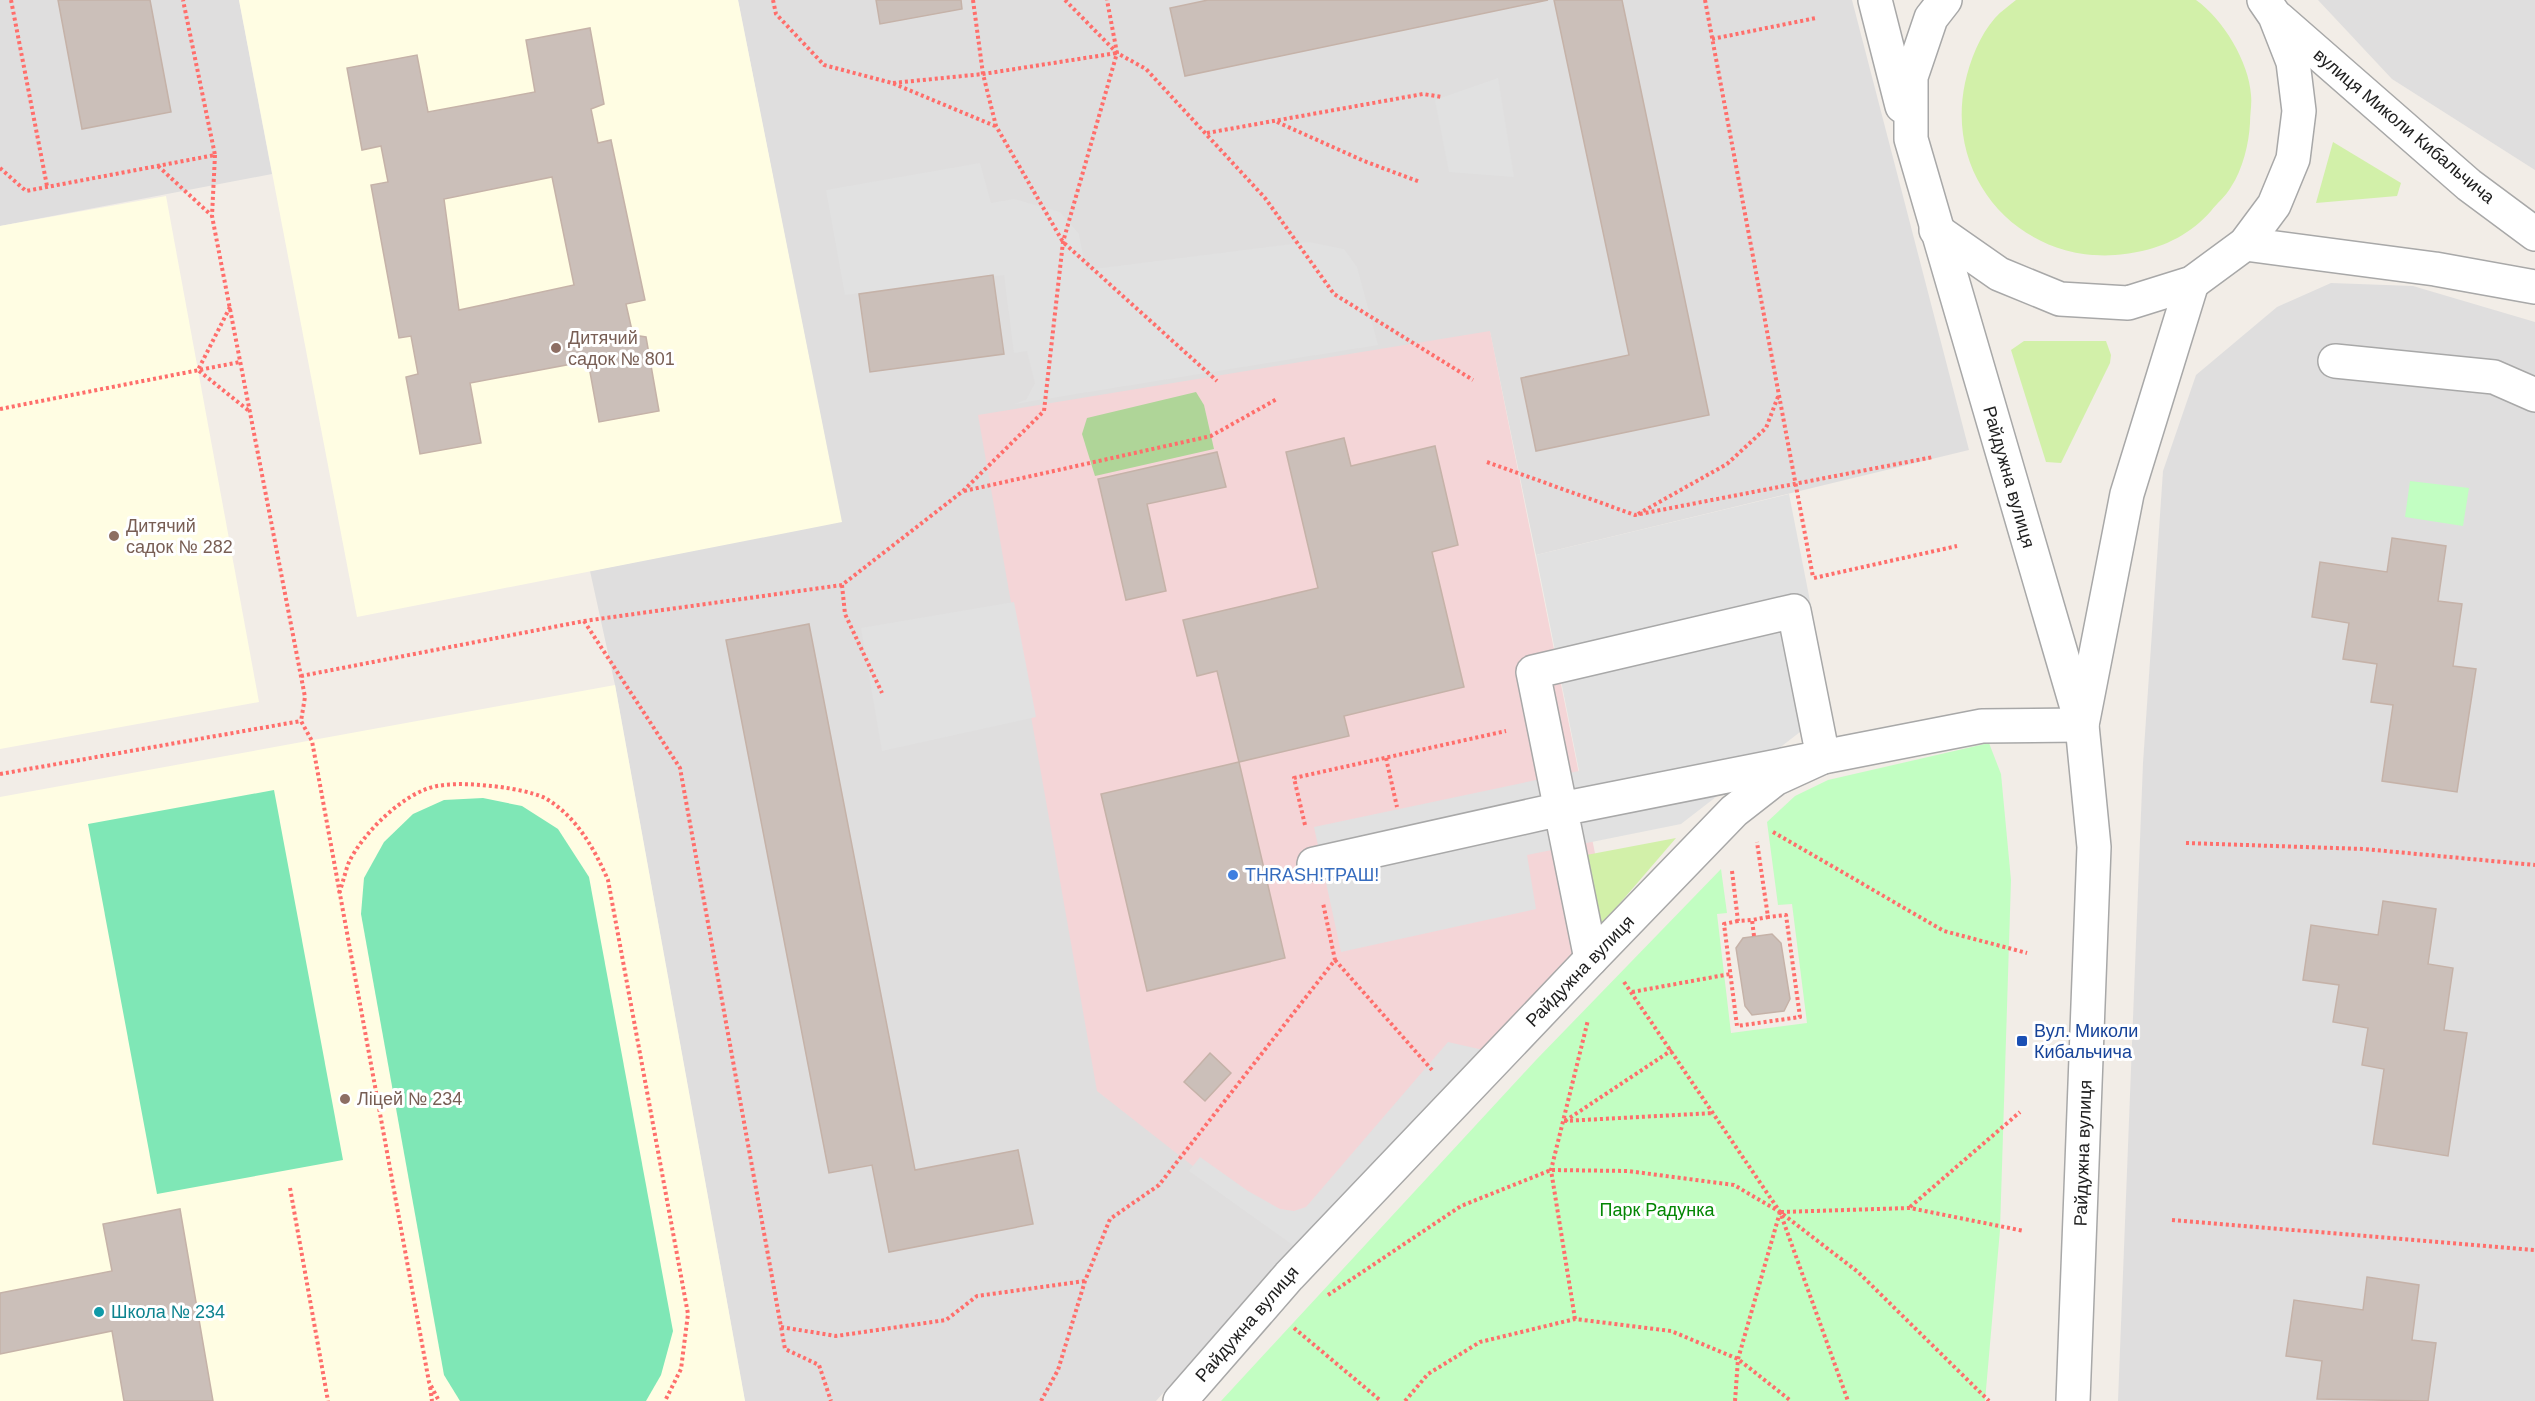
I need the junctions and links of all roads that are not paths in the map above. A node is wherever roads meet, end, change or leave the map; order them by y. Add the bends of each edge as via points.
1 (1875, 0) edge
2 (1945, 0) edge
3 (2270, 8) edge
4 (1911, 139) junction
5 (1936, 230) junction
6 (2535, 234) edge
7 (2245, 244) junction
8 (2192, 284) junction
9 (2535, 287) edge
10 (2336, 361) dead end
11 (2535, 394) edge
12 (2082, 725) junction
13 (1822, 757) junction
14 (1561, 809) junction
15 (1314, 864) road end
16 (1591, 959) junction
17 (1180, 1401) edge
18 (2073, 1401) edge

1 - 4 street
2 - 4 street via 1931,18 1911,77
3 - 6 street, вулиця Миколи Кибальчича via 2469,185
3 - 7 street via 2293,62 2298,121 2293,159 2274,205
4 - 5 street, Райдужна вулиця
5 - 8 street via 1999,274 2061,299 2128,303
5 - 12 street, Райдужна вулиця
7 - 8 street
7 - 9 street via 2435,269
8 - 12 street, Райдужна вулиця via 2127,494
10 - 11 street via 2493,376
12 - 13 street, Райдужна вулиця via 1982,726
12 - 18 street, Райдужна вулиця via 2094,847
13 - 14 street
13 - 14 street via 1794,611 1533,672
13 - 16 street, Райдужна вулиця via 1775,779 1734,810
14 - 15 street
14 - 16 street
16 - 17 street, Райдужна вулиця via 1289,1275

